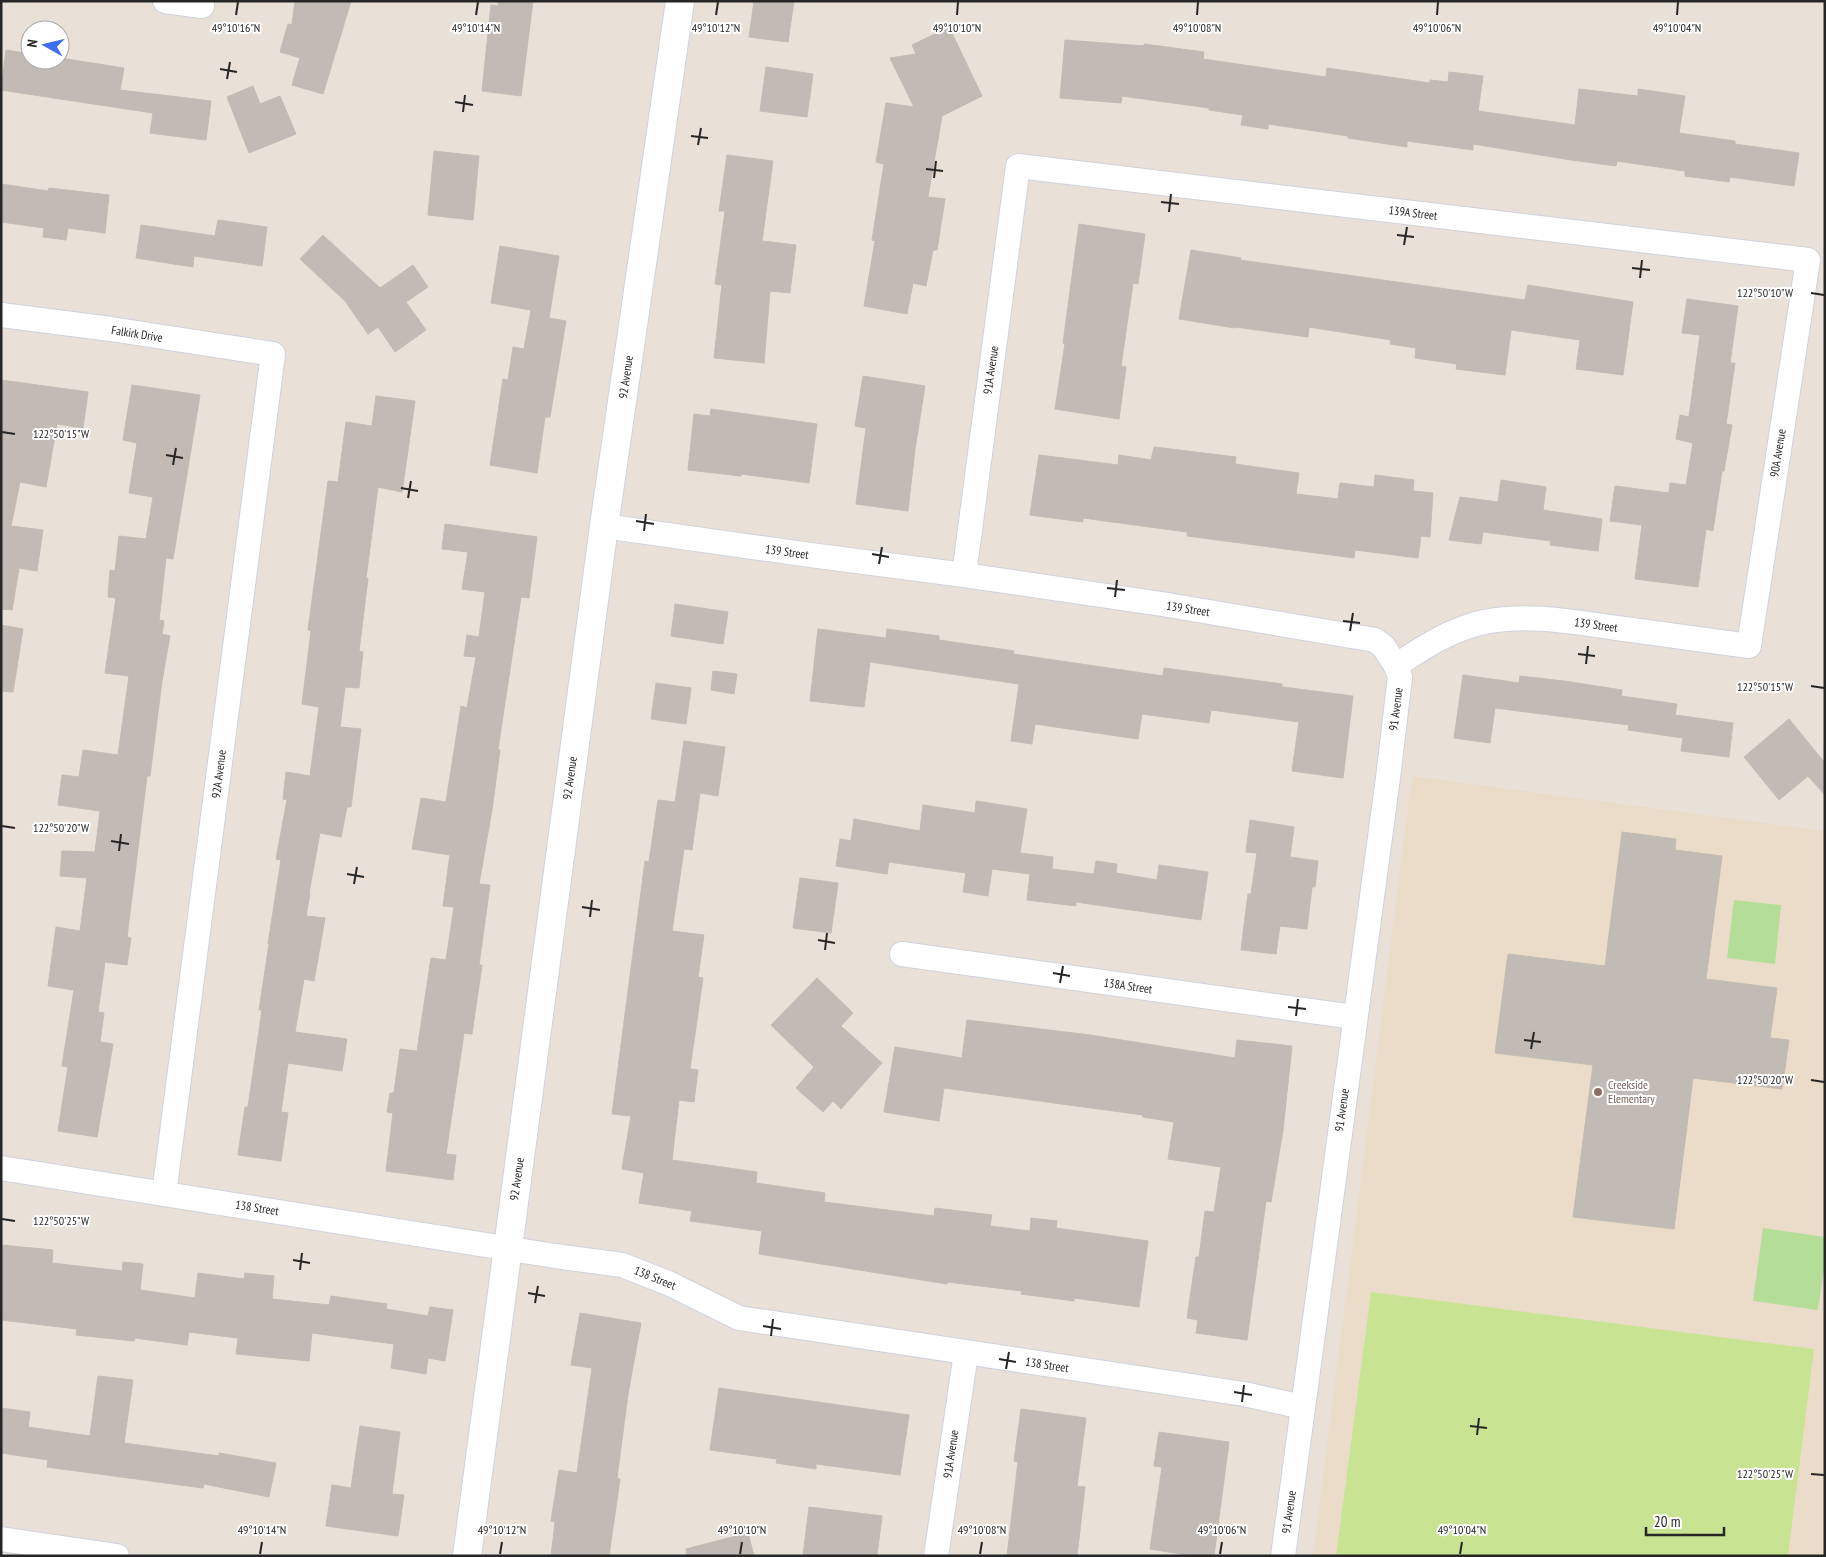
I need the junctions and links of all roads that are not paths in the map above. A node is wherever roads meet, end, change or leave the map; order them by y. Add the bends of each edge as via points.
1 (165, 1) edge
2 (680, 1) edge
3 (202, 6) dead end
4 (1018, 166) joint
5 (1808, 260) joint
6 (1, 315) edge
7 (273, 354) joint
8 (604, 526) junction
9 (964, 575) junction
10 (1749, 646) joint
11 (1396, 666) junction
12 (902, 954) dead end
13 (1354, 1017) junction
14 (1, 1168) edge
15 (164, 1194) junction
16 (507, 1248) junction
17 (966, 1352) junction
18 (1302, 1407) junction
19 (1, 1539) edge
20 (117, 1556) edge
21 (467, 1556) edge
22 (936, 1556) edge
23 (1283, 1556) edge

1 - 3 street
2 - 8 main road, 92 Avenue
4 - 5 street, 139A Street
4 - 9 street, 91A Avenue
5 - 10 street, 90A Avenue
6 - 7 street, Falkirk Drive
7 - 15 street, 92A Avenue
8 - 9 street, 139 Street
8 - 16 main road, 92 Avenue
9 - 11 street, 139 Street via 1375,640 1384,647
10 - 11 street, 139 Street via 1555,619 1506,619 1465,627 1419,650
11 - 13 street, 91 Avenue via 1400,677
12 - 13 street, 138A Street
13 - 18 street, 91 Avenue
14 - 15 street, 138 Street
15 - 16 street, 138 Street
16 - 17 street, 138 Street via 622,1265 668,1283 739,1318
16 - 21 main road, 92 Avenue
17 - 18 street, 138 Street via 1244,1394
17 - 22 street, 91A Avenue
18 - 23 street, 91 Avenue
19 - 20 street

